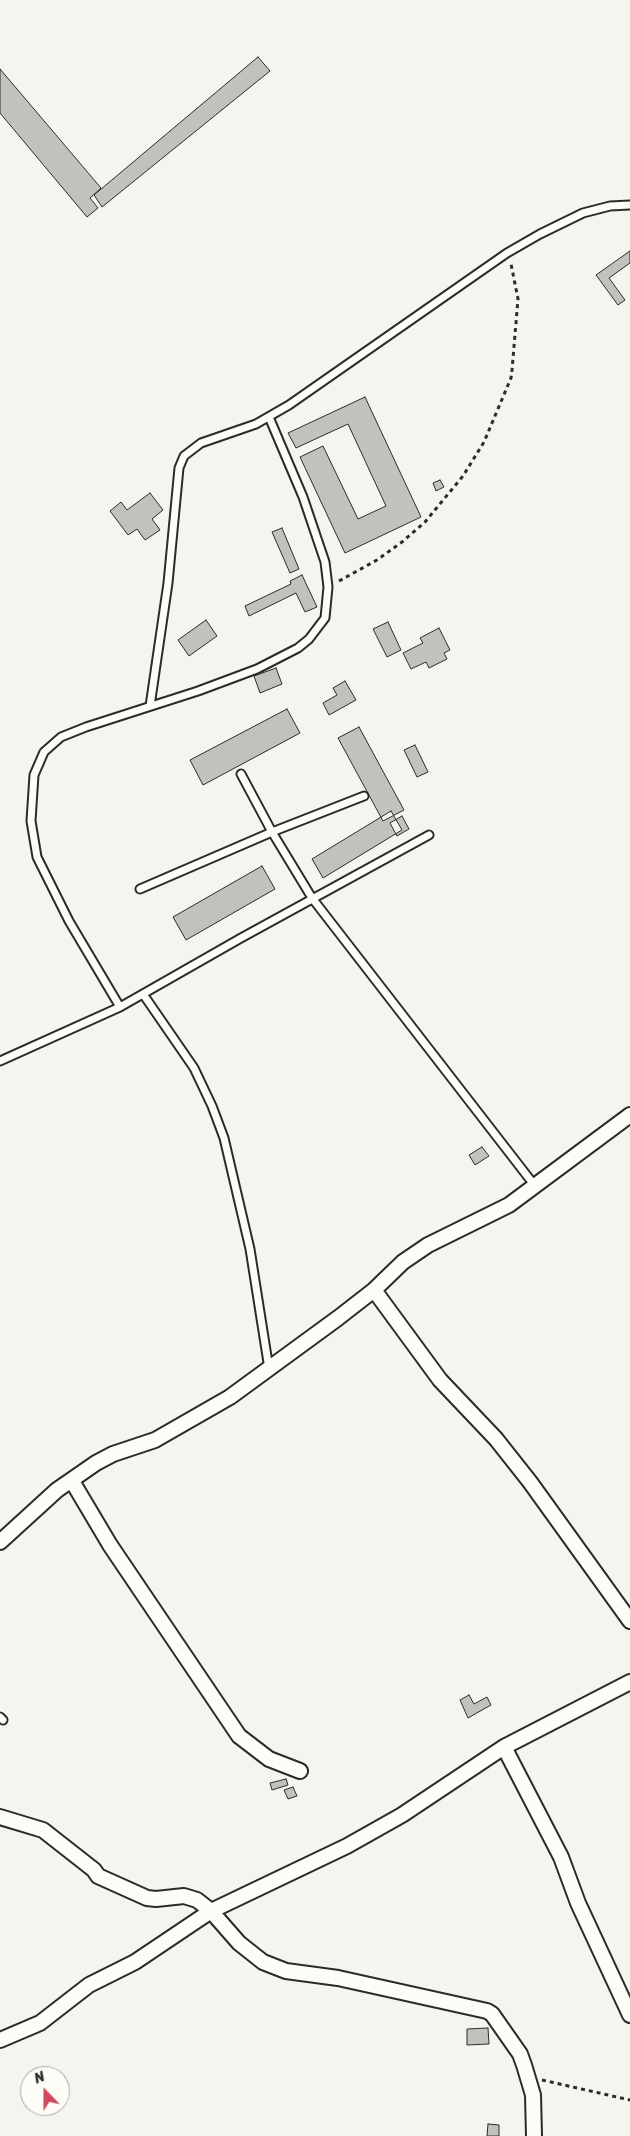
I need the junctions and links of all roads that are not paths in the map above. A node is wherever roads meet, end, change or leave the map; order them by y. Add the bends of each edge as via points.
1 (630, 205) edge
2 (270, 417) junction
3 (150, 706) junction
4 (241, 774) dead end
5 (364, 796) dead end
6 (272, 832) junction
7 (429, 835) dead end
8 (140, 889) dead end
9 (312, 898) junction
10 (143, 994) junction
11 (120, 1008) junction
12 (0, 1061) edge
13 (630, 1115) edge
14 (535, 1186) junction
15 (374, 1290) junction
16 (269, 1369) junction
17 (72, 1481) junction
18 (0, 1542) edge
19 (630, 1622) edge
20 (630, 1682) edge
21 (504, 1747) junction
22 (300, 1771) dead end
23 (0, 1817) edge
24 (211, 1912) junction
25 (630, 2015) edge
26 (0, 2040) edge
27 (534, 2136) edge

1 - 2 lane via 610,206 583,214 507,252
2 - 3 lane via 201,443 184,456 179,468 168,583
2 - 3 lane via 325,562 328,587 325,618 298,648 257,669
3 - 11 lane via 61,737 44,752 34,775 31,821 37,857 69,921
4 - 6 lane
5 - 6 lane
6 - 8 lane
6 - 9 lane
7 - 9 lane
9 - 10 lane
9 - 14 lane
10 - 11 lane
10 - 16 lane via 194,1068 224,1138 250,1249
11 - 12 lane
13 - 14 street
14 - 15 street via 496,1213 428,1245 403,1262
15 - 16 street
15 - 19 street via 440,1380 530,1482
16 - 17 street via 177,1429 113,1454
17 - 18 street via 57,1490
17 - 22 street via 110,1545 239,1736 269,1759
20 - 21 street
21 - 24 street via 402,1815 347,1846
21 - 25 street via 561,1857 578,1903
23 - 24 street via 43,1830 106,1880 147,1898 190,1897
24 - 26 street via 135,1962 89,1985 40,2023
24 - 27 street via 239,1943 264,1962 286,1971 338,1978 487,2011 520,2054 533,2095

